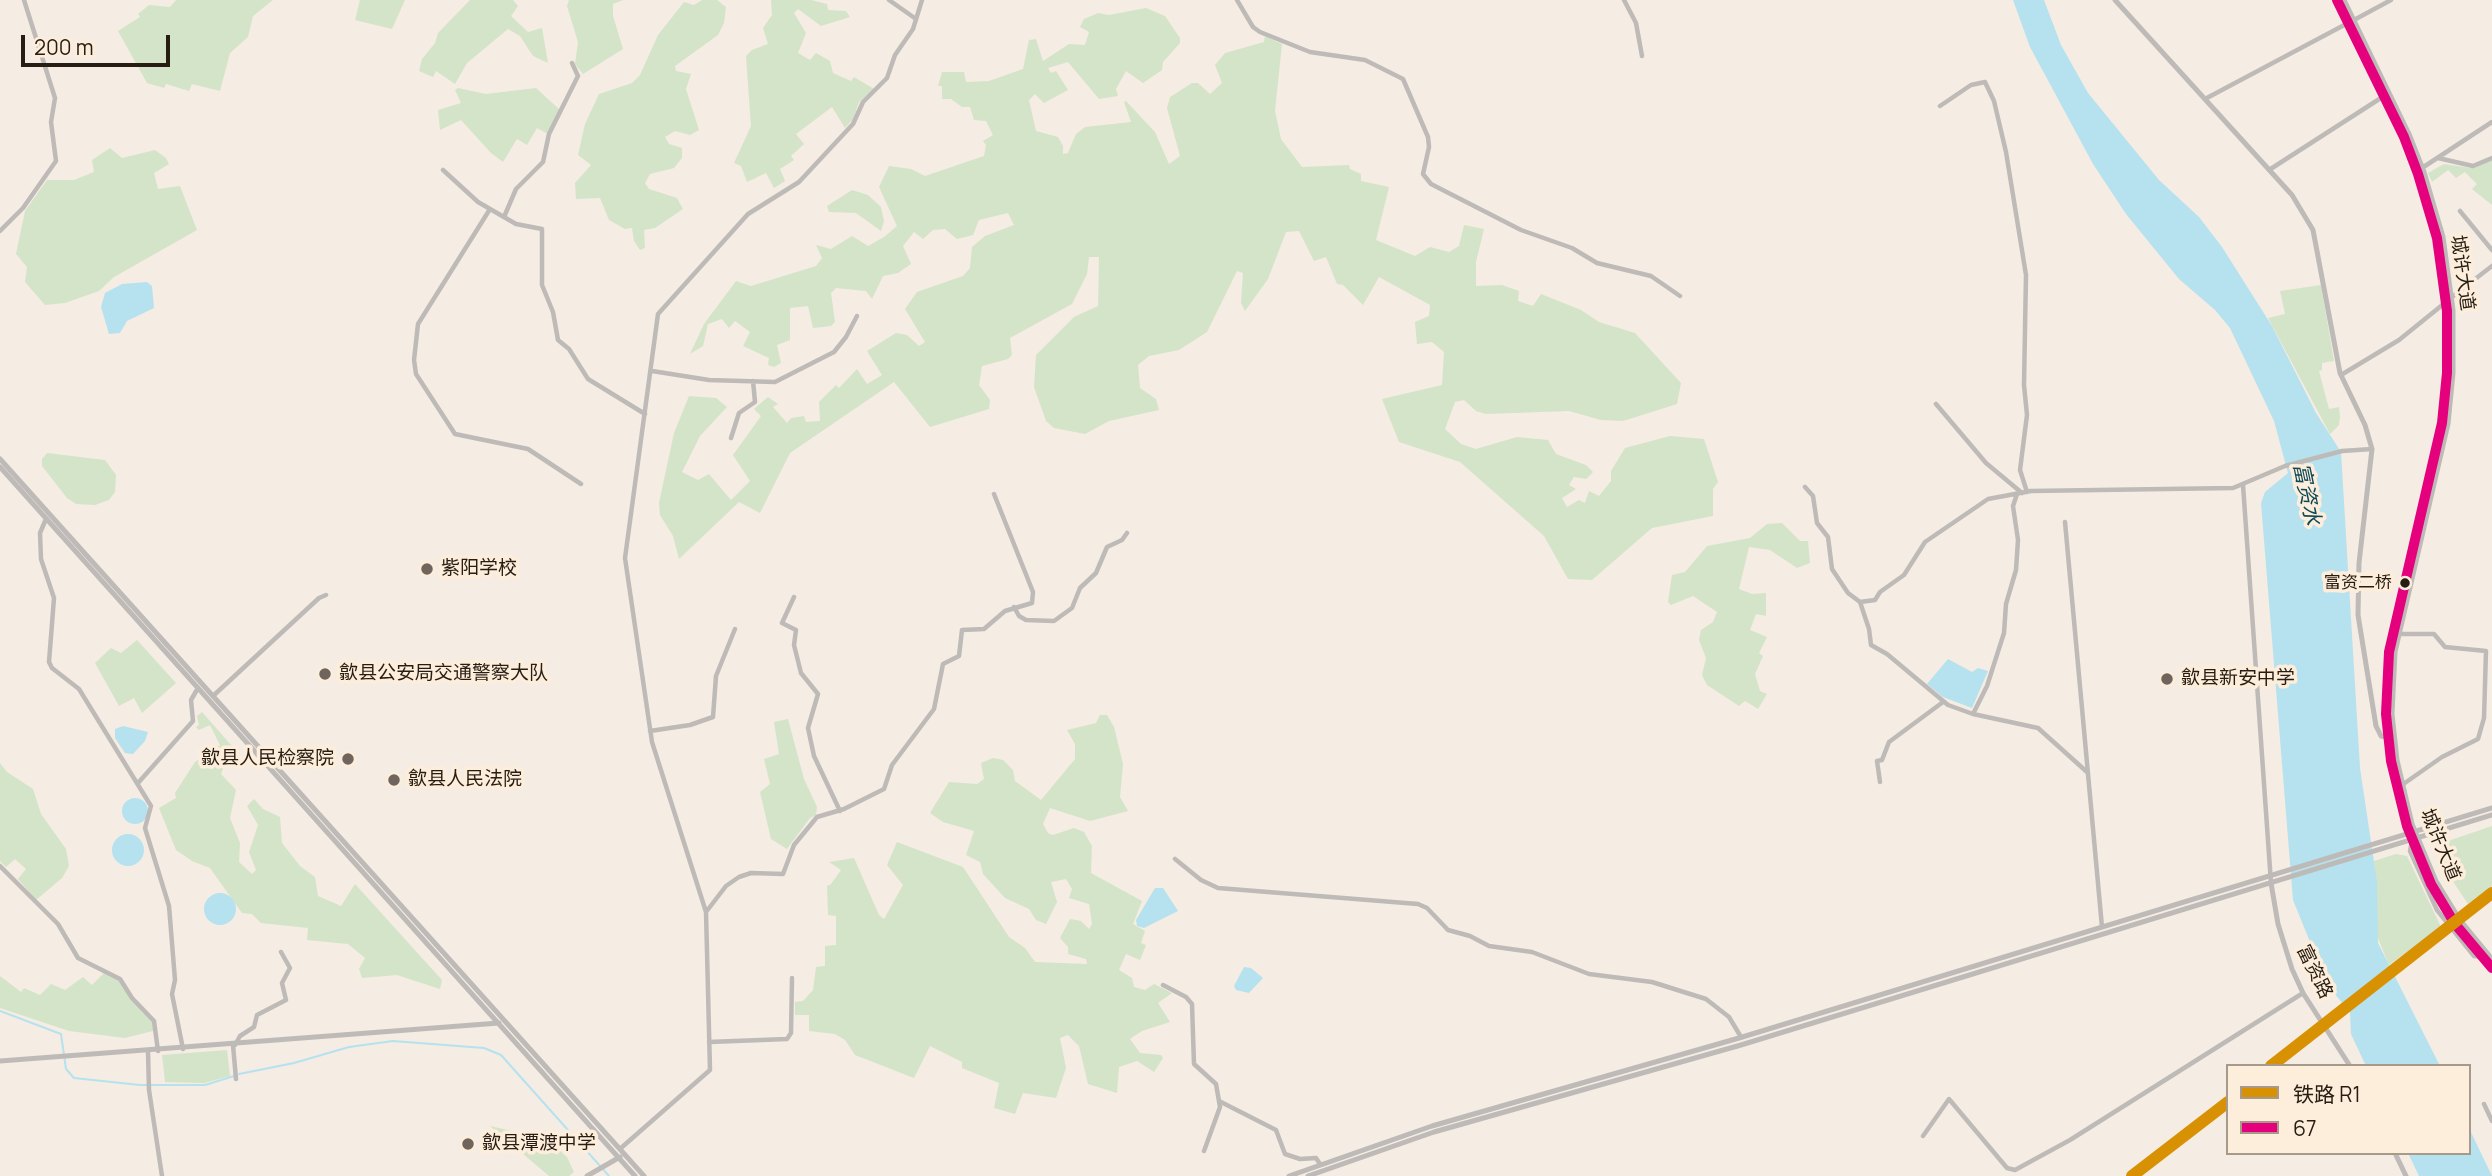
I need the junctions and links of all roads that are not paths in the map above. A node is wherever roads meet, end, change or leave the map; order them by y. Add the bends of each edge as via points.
1 (24, 0) edge
2 (889, 0) edge
3 (922, 0) edge
4 (1237, 0) edge
5 (1624, 0) edge
6 (2115, 0) edge
7 (2337, 0) edge
8 (2344, 0) edge
9 (2391, 0) edge
10 (916, 19) junction
11 (2351, 22) junction
12 (1642, 56) dead end
13 (572, 63) dead end
14 (2384, 96) junction
15 (2205, 99) junction
16 (1940, 106) dead end
17 (2492, 122) edge
18 (2437, 158) junction
19 (2492, 158) edge
20 (2422, 168) junction
21 (443, 170) dead end
22 (2269, 170) junction
23 (490, 209) junction
24 (2460, 211) dead end
25 (504, 217) junction
26 (0, 230) edge
27 (2492, 250) edge
28 (2492, 266) edge
29 (1680, 296) dead end
30 (2452, 297) junction
31 (2446, 302) junction
32 (857, 316) dead end
33 (652, 371) junction
34 (2341, 375) junction
35 (753, 381) junction
36 (1936, 404) dead end
37 (645, 414) junction
38 (731, 438) dead end
39 (2372, 449) junction
40 (0, 458) edge
41 (0, 467) edge
42 (581, 484) dead end
43 (2243, 485) junction
44 (1805, 487) dead end
45 (2022, 493) junction
46 (994, 494) dead end
47 (46, 519) junction
48 (2065, 522) dead end
49 (1127, 533) dead end
50 (326, 595) dead end
51 (794, 597) dead end
52 (1860, 602) junction
53 (1014, 607) junction
54 (735, 629) dead end
55 (2398, 634) junction
56 (2489, 678) edge
57 (198, 688) junction
58 (213, 696) junction
59 (1943, 702) junction
60 (1973, 714) junction
61 (650, 731) junction
62 (2391, 738) junction
63 (2087, 772) junction
64 (1880, 782) dead end
65 (138, 784) junction
66 (2402, 786) junction
67 (2492, 808) edge
68 (840, 810) junction
69 (2492, 815) edge
70 (2414, 837) junction
71 (1175, 859) dead end
72 (0, 866) edge
73 (2271, 880) junction
74 (706, 912) junction
75 (2102, 927) junction
76 (281, 952) dead end
77 (2492, 959) edge
78 (2492, 968) edge
79 (792, 978) dead end
80 (1163, 985) dead end
81 (2303, 993) junction
82 (499, 1023) junction
83 (1741, 1037) junction
84 (709, 1042) junction
85 (234, 1045) junction
86 (183, 1049) junction
87 (158, 1051) junction
88 (148, 1052) junction
89 (0, 1061) edge
90 (2349, 1064) edge
91 (236, 1079) dead end
92 (1219, 1101) junction
93 (2484, 1104) dead end
94 (2492, 1121) edge
95 (1923, 1136) dead end
96 (621, 1149) junction
97 (1204, 1151) dead end
98 (2396, 1155) edge
99 (620, 1157) junction
100 (1320, 1164) junction
101 (1331, 1167) junction
102 (162, 1176) edge
103 (587, 1176) edge
104 (635, 1176) edge
105 (644, 1176) edge
106 (1289, 1176) edge
107 (1308, 1176) edge
108 (1333, 1176) edge
109 (2406, 1176) edge

1 - 26 street via 55,98 51,122 56,161 23,208
2 - 10 street
3 - 10 street
4 - 29 street via 1260,32 1310,52 1365,60 1403,79 1428,136 1423,174 1431,184 1597,263 1651,276
5 - 12 street via 1636,23
6 - 15 main road
7 - 11 main road, 城许大道
8 - 11 main road, 城许大道
9 - 11 street
10 - 33 street via 887,78 863,102 853,124 799,181 750,211 662,308 657,316
11 - 14 main road, 城许大道
11 - 15 street
11 - 20 main road, 城许大道
13 - 25 street via 578,76 549,134 543,162 514,192
14 - 22 street
14 - 31 main road, 城许大道 via 2424,190
15 - 22 main road
16 - 45 street via 1971,85 1985,82 2006,152 2026,275 2027,415
17 - 18 street
18 - 19 street via 2473,166
18 - 20 street
20 - 30 main road, 城许大道 via 2442,237
21 - 23 street
22 - 34 main road via 2297,202 2313,230
23 - 25 street
23 - 42 street via 418,324 416,374 455,434 528,449
24 - 27 street
25 - 37 street via 542,231 542,285 558,340 588,379
28 - 30 street
30 - 55 main road, 城许大道 via 2454,354 2448,424
31 - 34 street via 2399,340
31 - 62 main road, 城许大道 via 2444,408 2391,640 2386,697
32 - 35 street via 843,342 826,358 775,382
33 - 35 street
33 - 37 street
34 - 39 main road
35 - 38 street via 755,402 739,413
36 - 45 street via 1986,463
37 - 61 street via 625,558
39 - 43 street via 2342,451 2285,466
39 - 62 main road via 2358,615 2376,726 2381,736
40 - 58 main road
41 - 47 main road
43 - 45 street
43 - 73 street
44 - 52 street via 1813,496 1817,523 1828,537 1832,569
45 - 52 street via 1988,499 1937,532 1904,575 1875,600
45 - 60 street via 2013,506 2018,536 2016,570 2004,633
46 - 53 street via 1034,596 1028,606
47 - 57 main road
47 - 65 street via 40,537 42,563 54,598 51,667 79,689
48 - 63 street
49 - 53 street via 1107,547 1072,608 1054,621 1026,620
50 - 58 street
51 - 68 street via 782,622 796,630 794,646 801,673 818,694 808,728 814,756
52 - 59 street via 1871,645
53 - 68 street via 984,629 962,629 959,656 943,664 934,709 892,765 884,789
54 - 61 street via 716,676 713,717
55 - 56 street via 2434,634 2445,646 2486,651
55 - 62 main road, 城许大道
56 - 66 street via 2478,739 2442,757
57 - 65 street via 191,700 193,721
57 - 82 main road
58 - 96 main road
59 - 60 street
59 - 64 street via 1889,742 1882,760 1877,761
60 - 63 street via 2038,728
61 - 74 street
62 - 66 main road, 城许大道
62 - 70 main road, 城许大道 via 2393,776
63 - 75 street
65 - 86 street via 150,806 145,828 169,906 172,994
66 - 70 main road, 城许大道
67 - 70 main road
68 - 74 street via 811,822 793,845 783,874 739,877
69 - 70 main road
70 - 73 main road
70 - 77 main road, 城许大道 via 2448,903
70 - 78 main road, 城许大道 via 2443,906
71 - 83 street via 1218,888 1418,904 1448,930 1489,946 1532,952 1589,974 1652,982 1706,999 1733,1022
72 - 87 street via 58,925 78,958 120,979 154,1021
73 - 75 main road
73 - 81 main road, 富资路 via 2284,946
73 - 101 main road
74 - 84 street
75 - 83 main road
76 - 85 street via 290,968 282,984 286,1000 257,1015 254,1027
79 - 84 street via 787,1039
80 - 92 street via 1192,1004 1194,1064 1213,1079
81 - 90 main road, 富资路
81 - 95 street via 2015,1170 2007,1168 1949,1099
82 - 85 main road
82 - 99 main road
83 - 100 main road via 1451,1120
84 - 96 street via 710,1070
85 - 86 main road
85 - 91 street
86 - 87 main road
87 - 88 main road
88 - 89 main road
88 - 102 street
92 - 97 street
92 - 100 street via 1276,1130 1285,1154 1314,1157
93 - 94 street
96 - 105 main road
98 - 109 main road
99 - 103 main road
99 - 104 main road
100 - 106 main road
101 - 107 main road
101 - 108 street

